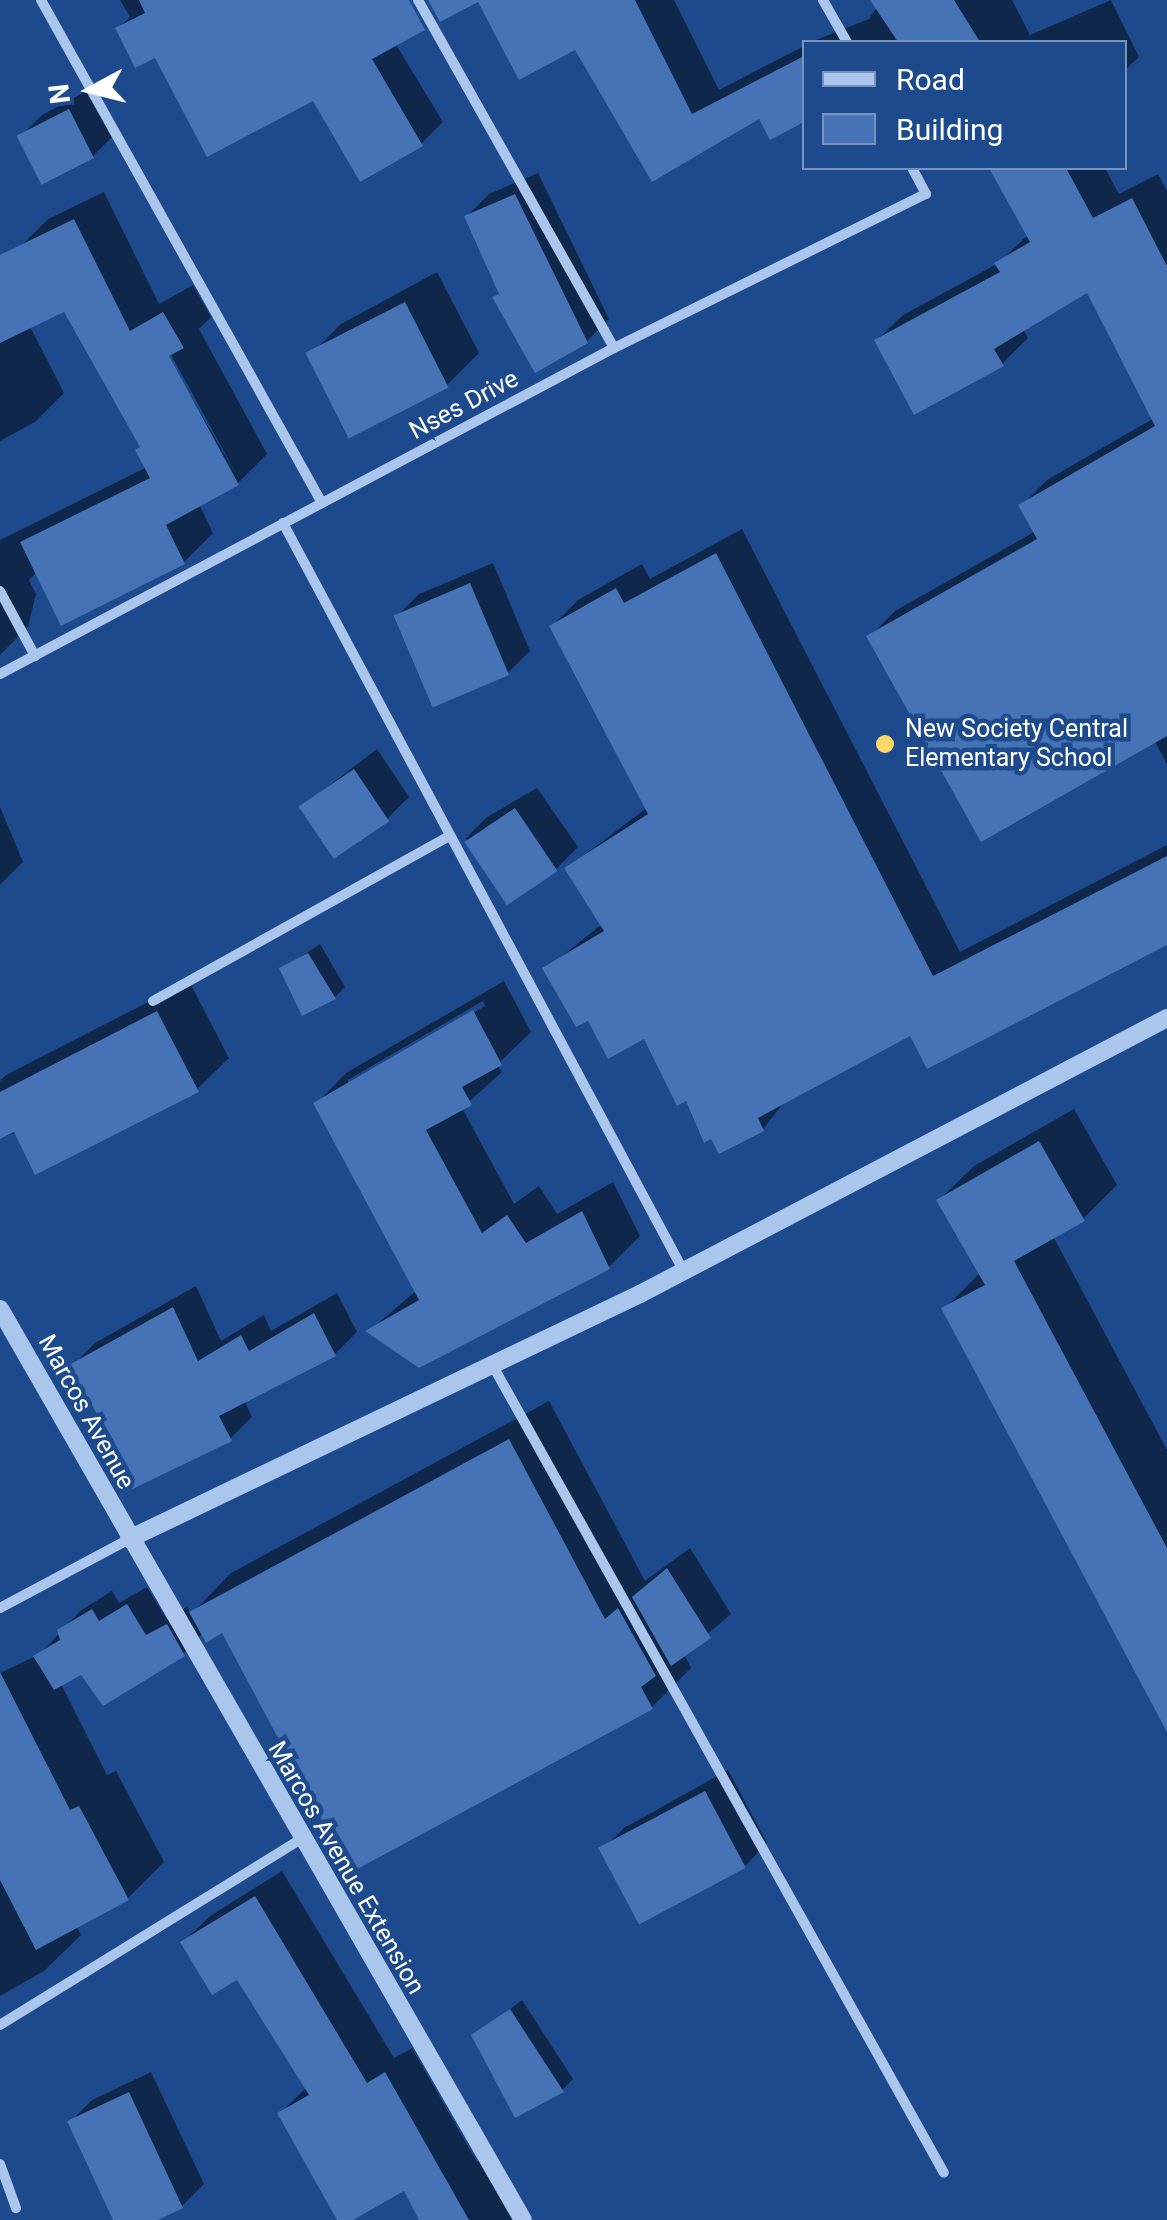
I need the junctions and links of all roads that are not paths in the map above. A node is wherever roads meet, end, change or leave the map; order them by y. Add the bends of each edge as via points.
1 (42, 0) edge
2 (418, 0) edge
3 (823, 0) edge
4 (846, 40) edge
5 (913, 170) edge
6 (614, 348) junction
7 (322, 503) junction
8 (283, 524) junction
9 (0, 591) edge
10 (35, 656) junction
11 (0, 674) edge
12 (450, 836) junction
13 (153, 1001) dead end
14 (1167, 1018) edge
15 (682, 1268) junction
16 (0, 1310) edge
17 (493, 1366) junction
18 (129, 1539) junction
19 (0, 1608) edge
20 (300, 1840) junction
21 (0, 2025) edge
22 (0, 2164) edge
23 (944, 2173) dead end
24 (16, 2208) dead end
25 (523, 2220) edge

1 - 7 street
2 - 6 street
3 - 4 street
5 - 6 street, Nses Drive via 926,194
6 - 7 street, Nses Drive
7 - 8 street, Nses Drive
8 - 10 street, Nses Drive
8 - 12 street
9 - 10 street
10 - 11 street, Nses Drive
12 - 13 street
12 - 15 street
14 - 15 street
15 - 17 street
16 - 18 street, Marcos Avenue
17 - 18 street
17 - 23 street
18 - 19 street
18 - 20 street, Marcos Avenue Extension
20 - 21 street
20 - 25 street, Marcos Avenue Extension
22 - 24 street

